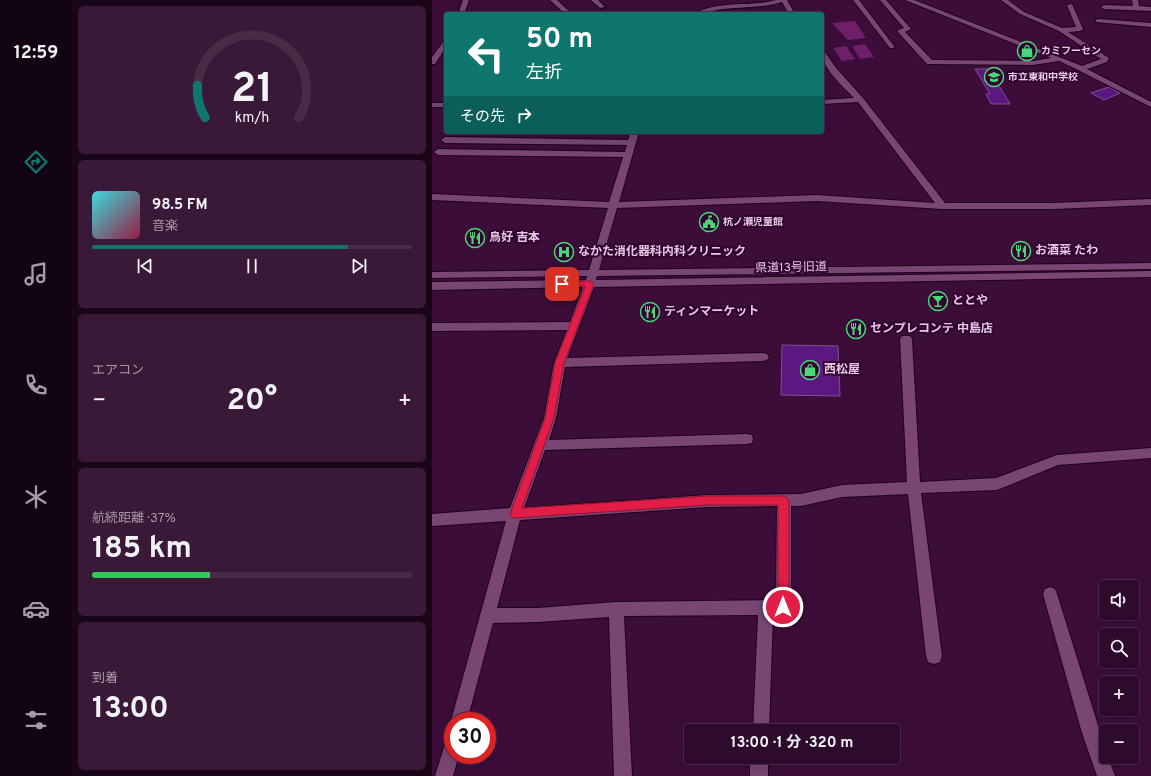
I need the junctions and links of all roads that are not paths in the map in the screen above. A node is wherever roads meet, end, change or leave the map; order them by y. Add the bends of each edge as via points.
1 (466, 0) edge
2 (553, 0) edge
3 (594, 0) edge
4 (784, 0) edge
5 (856, 0) edge
6 (883, 0) edge
7 (908, 0) edge
8 (1004, 0) edge
9 (1135, 0) edge
10 (1070, 5) dead end
11 (602, 7) dead end
12 (1104, 7) dead end
13 (1136, 8) junction
14 (1151, 10) edge
15 (462, 12) edge
16 (567, 12) edge
17 (702, 12) edge
18 (791, 12) edge
19 (1098, 21) dead end
20 (1151, 24) edge
21 (1061, 30) junction
22 (444, 45) edge
23 (444, 46) edge
24 (892, 47) dead end
25 (432, 48) edge
26 (824, 59) edge
27 (1061, 59) junction
28 (432, 62) edge
29 (1082, 68) junction
30 (860, 100) junction
31 (824, 102) edge
32 (432, 105) edge
33 (444, 105) edge
34 (1151, 105) edge
35 (449, 134) edge
36 (634, 134) edge
37 (445, 140) junction
38 (524, 141) junction
39 (632, 142) junction
40 (438, 152) junction
41 (518, 153) junction
42 (629, 155) junction
43 (432, 161) edge
44 (432, 197) edge
45 (1151, 202) edge
46 (614, 205) junction
47 (942, 206) junction
48 (1151, 260) edge
49 (1151, 266) edge
50 (948, 273) junction
51 (977, 273) junction
52 (1151, 274) edge
53 (432, 275) edge
54 (591, 278) junction
55 (1151, 281) edge
56 (432, 286) edge
57 (573, 326) junction
58 (432, 327) edge
59 (906, 339) dead end
60 (763, 357) dead end
61 (560, 363) junction
62 (748, 439) dead end
63 (540, 445) junction
64 (1151, 453) edge
65 (914, 487) junction
66 (784, 501) junction
67 (515, 514) junction
68 (432, 520) edge
69 (1050, 594) dead end
70 (766, 607) junction
71 (616, 609) junction
72 (488, 616) junction
73 (934, 656) dead end
74 (461, 712) edge
75 (761, 724) edge
76 (447, 764) edge
77 (760, 764) edge
78 (444, 776) edge
79 (623, 776) edge
80 (759, 776) edge
81 (1106, 776) edge

1 - 15 street
2 - 16 street
3 - 11 street
4 - 17 street via 772,4 708,9
4 - 18 street
5 - 24 street
6 - 27 street via 908,29 900,31 930,62 1033,63
7 - 27 street
8 - 21 street via 1022,13
9 - 13 street
10 - 21 street via 1080,29
12 - 13 street
13 - 14 street
19 - 20 street
21 - 29 street via 1105,58
22 - 25 street
23 - 28 street
26 - 30 street
27 - 29 street
29 - 34 street
30 - 31 street
30 - 47 street
32 - 33 street
35 - 37 street
36 - 39 street
37 - 38 street
37 - 40 street
38 - 39 street
38 - 41 street
39 - 42 street
40 - 41 street
40 - 43 street
41 - 42 street
42 - 46 street
44 - 46 street
45 - 47 street via 1053,206
46 - 47 street via 817,198
46 - 54 street
48 - 50 street via 963,263
49 - 51 street, 県道13号旧道
50 - 51 street, 県道13号旧道
50 - 54 street, 県道13号旧道
50 - 55 street via 972,284
51 - 52 street, 県道13号旧道
53 - 54 street, 県道13号旧道
54 - 56 street, 県道13号旧道
54 - 57 street
57 - 58 street
57 - 61 street
59 - 65 street
60 - 61 street
61 - 63 street via 550,418
62 - 63 street
63 - 67 street
64 - 65 street via 1057,460 997,484
65 - 66 street via 842,491
65 - 73 street
66 - 67 street via 707,500
66 - 70 street via 783,607
67 - 68 street
67 - 72 street
69 - 81 street
70 - 71 street
70 - 75 street
71 - 72 street
71 - 79 street
72 - 74 street
76 - 78 street
77 - 80 street

